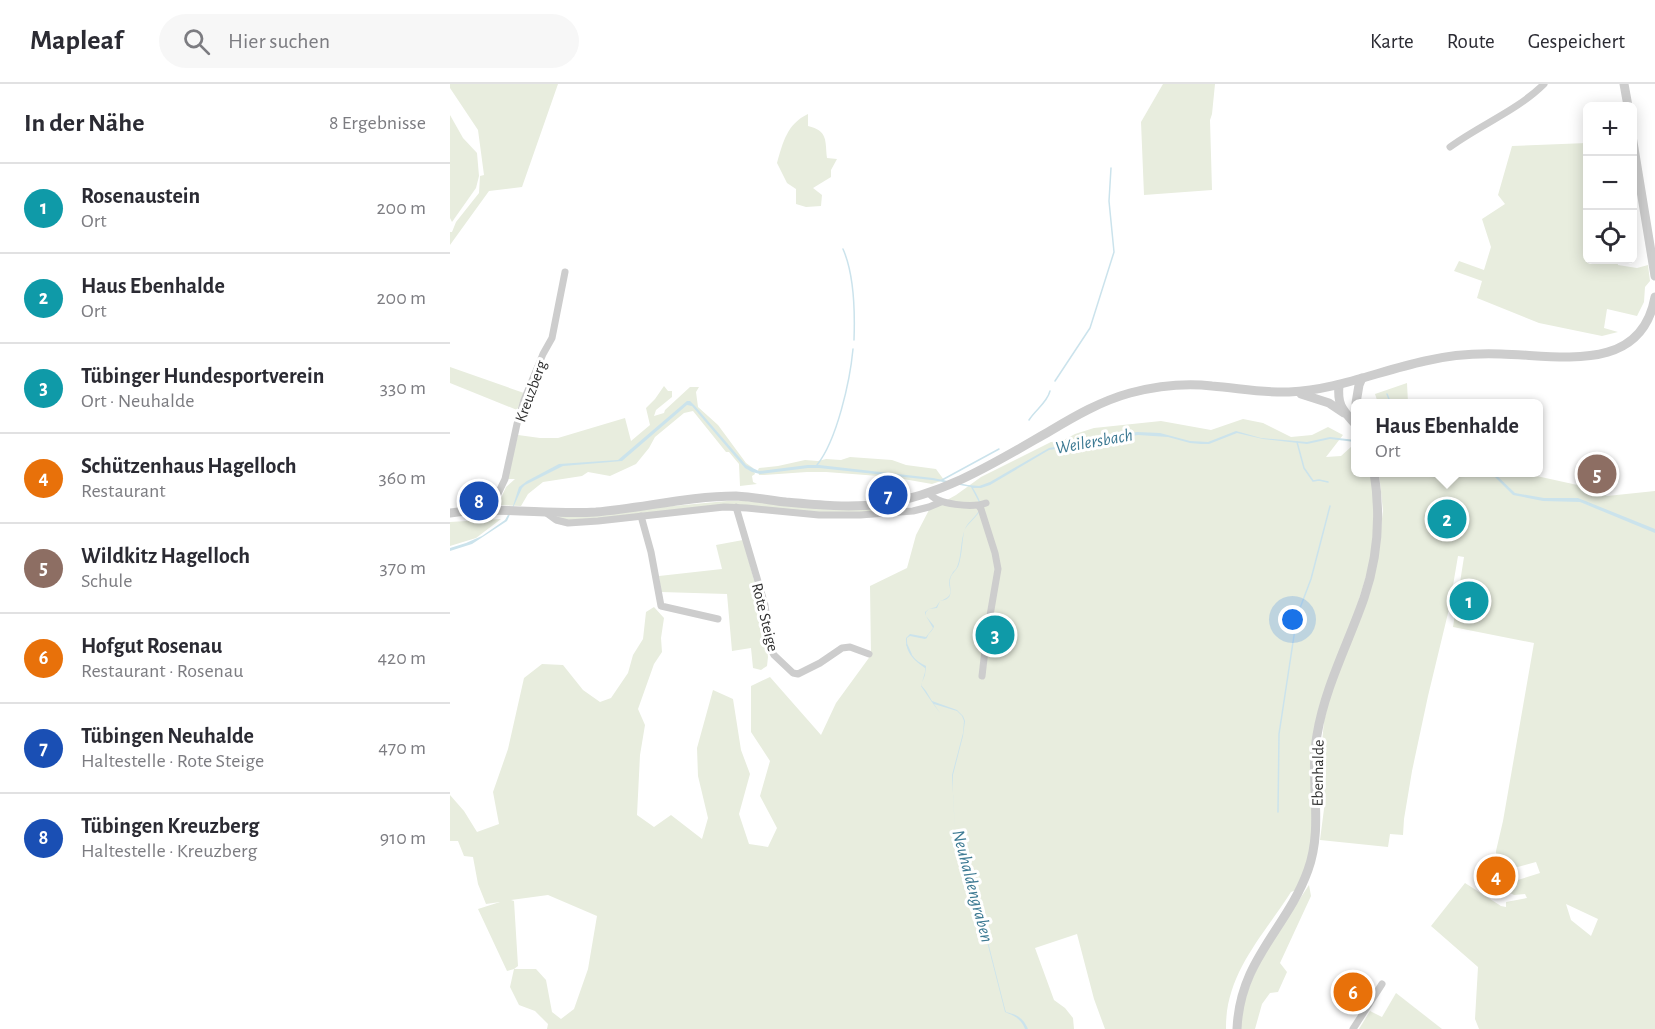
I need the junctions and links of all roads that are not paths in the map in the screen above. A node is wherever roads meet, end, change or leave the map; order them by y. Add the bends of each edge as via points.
1 (1544, 84) edge
2 (1624, 84) edge
3 (1627, 102) edge
4 (1450, 147) dead end
5 (1635, 156) edge
6 (1655, 271) edge
7 (565, 272) dead end
8 (1655, 276) edge
9 (1655, 297) edge
10 (1362, 378) junction
11 (1341, 384) junction
12 (1293, 392) junction
13 (1353, 399) edge
14 (1357, 399) edge
15 (1344, 413) junction
16 (1351, 420) edge
17 (1374, 477) edge
18 (931, 492) junction
19 (941, 502) junction
20 (736, 507) junction
21 (498, 510) junction
22 (545, 512) junction
23 (450, 513) edge
24 (641, 516) junction
25 (718, 619) dead end
26 (869, 654) dead end
27 (982, 676) dead end
28 (1382, 984) dead end
29 (1237, 1029) edge
30 (1353, 1029) edge

1 - 4 street via 1526,100
2 - 3 street
5 - 6 street
6 - 8 street
7 - 21 street, Kreuzberg via 552,338 524,400 505,479 494,502
9 - 10 street via 1640,331 1628,343 1604,354 1461,354
10 - 11 street
10 - 14 street
11 - 12 street
11 - 13 street
11 - 15 street via 1338,398
12 - 15 street via 1333,405
12 - 18 street via 1196,385 1130,393 1080,414 975,474
15 - 16 street
17 - 29 street, Ebenhalde via 1378,520 1372,567 1327,694 1317,736 1313,855 1296,897 1249,974
18 - 19 street
18 - 22 street via 857,506 733,496 597,512
19 - 20 street via 896,513 846,516
19 - 27 street via 983,505 999,568
20 - 24 street
20 - 26 street, Rote Steige via 765,605 774,655 798,674 842,648
21 - 22 street
21 - 23 street
22 - 24 street via 568,523
24 - 25 street via 661,606
28 - 30 street

